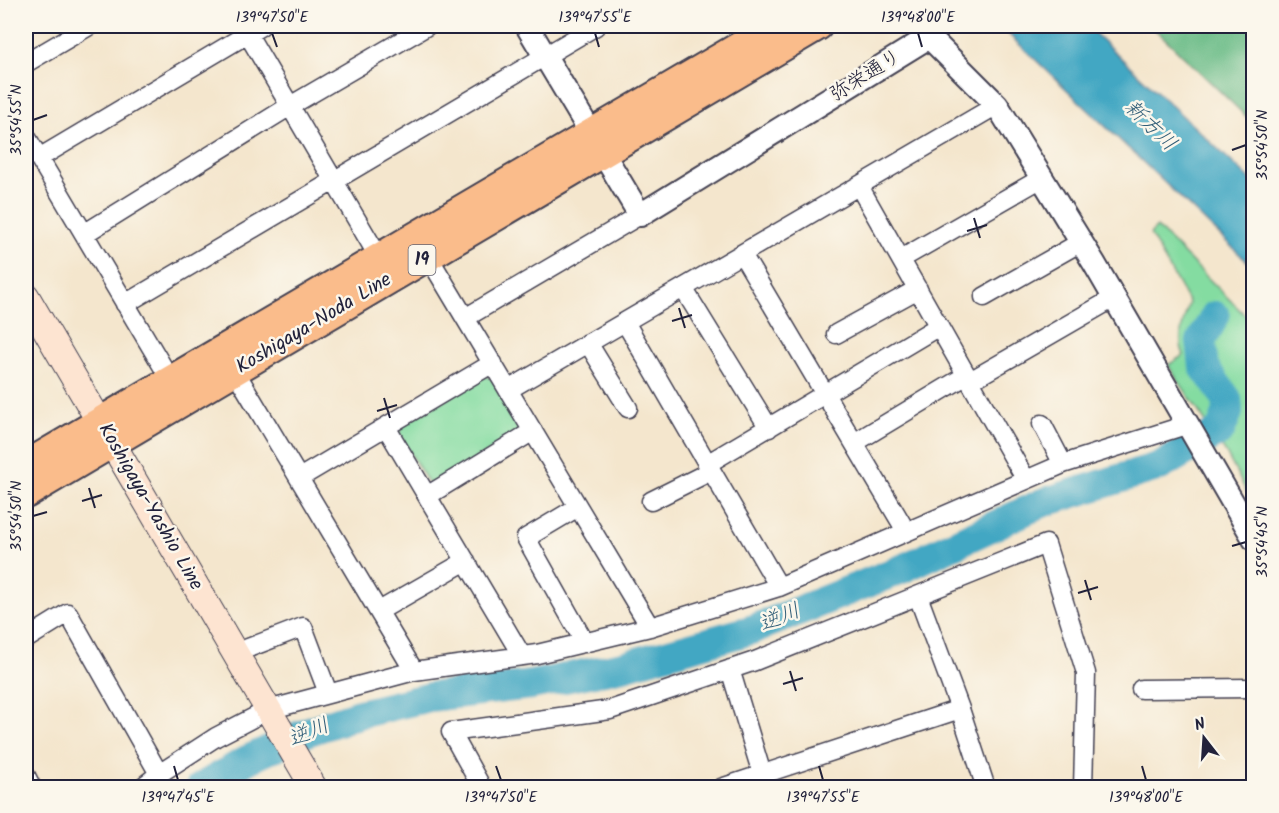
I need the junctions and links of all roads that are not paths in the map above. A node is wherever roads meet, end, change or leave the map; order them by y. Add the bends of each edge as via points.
1 (89, 26) edge
2 (427, 26) edge
3 (527, 26) edge
4 (596, 26) edge
5 (774, 26) edge
6 (818, 26) edge
7 (250, 28) edge
8 (923, 31) edge
9 (545, 56) junction
10 (26, 63) edge
11 (997, 105) junction
12 (290, 106) junction
13 (26, 136) edge
14 (597, 143) junction
15 (39, 158) junction
16 (1041, 178) junction
17 (334, 181) junction
18 (859, 186) junction
19 (640, 215) junction
20 (84, 234) junction
21 (1081, 242) junction
22 (742, 254) junction
23 (378, 256) junction
24 (428, 256) junction
25 (901, 260) junction
26 (683, 288) junction
27 (918, 289) junction
28 (26, 296) edge
29 (984, 297) dead end
30 (1114, 298) junction
31 (125, 304) junction
32 (465, 318) junction
33 (625, 322) junction
34 (939, 326) junction
35 (836, 334) dead end
36 (588, 343) junction
37 (493, 363) junction
38 (235, 371) junction
39 (968, 378) junction
40 (170, 379) junction
41 (508, 390) junction
42 (825, 395) junction
43 (628, 408) dead end
44 (1042, 424) dead end
45 (386, 427) junction
46 (769, 428) junction
47 (533, 431) junction
48 (1190, 431) junction
49 (105, 432) junction
50 (854, 443) junction
51 (1063, 464) junction
52 (26, 465) edge
53 (709, 468) junction
54 (301, 477) junction
55 (1026, 480) junction
56 (26, 494) edge
57 (427, 496) junction
58 (651, 501) dead end
59 (578, 507) junction
60 (906, 531) junction
61 (1254, 539) edge
62 (466, 561) junction
63 (779, 587) junction
64 (918, 596) junction
65 (380, 611) junction
66 (650, 627) junction
67 (26, 639) edge
68 (585, 642) junction
69 (235, 653) junction
70 (522, 656) junction
71 (730, 669) junction
72 (414, 671) junction
73 (1254, 688) edge
74 (1141, 689) dead end
75 (328, 693) junction
76 (960, 709) junction
77 (271, 714) junction
78 (159, 774) junction
79 (762, 774) junction
80 (26, 776) edge
81 (1082, 787) edge
82 (32, 788) edge
83 (141, 788) edge
84 (314, 788) edge
85 (482, 788) edge
86 (721, 788) edge
87 (986, 788) edge

1 - 10 street
2 - 12 street
3 - 9 street
4 - 9 street
5 - 14 main road, Koshigaya-Noda Line / 19
6 - 14 main road, Koshigaya-Noda Line / 19
7 - 12 street
7 - 15 street
8 - 11 street, 弥栄通り
8 - 19 street, 弥栄通り
9 - 14 street
9 - 17 street
11 - 16 street, 弥栄通り
11 - 18 street
12 - 17 street
12 - 20 street
13 - 15 street
14 - 19 street
14 - 23 main road, Koshigaya-Noda Line / 19
14 - 24 main road, Koshigaya-Noda Line / 19
15 - 20 street
16 - 21 street, 弥栄通り
16 - 25 street
17 - 23 street
17 - 31 street
18 - 22 street
18 - 25 street
19 - 32 street
20 - 31 street
21 - 29 street
21 - 30 street, 弥栄通り
22 - 26 street
22 - 42 street
23 - 40 main road, Koshigaya-Noda Line / 19
24 - 32 street
24 - 38 main road, Koshigaya-Noda Line / 19
25 - 27 street
26 - 33 street
26 - 46 street
27 - 34 street
27 - 35 street
28 - 49 main road, Koshigaya-Yashio Line
30 - 39 street
30 - 48 street, 弥栄通り
31 - 40 street
32 - 37 street
33 - 36 street
33 - 53 street
34 - 39 street
34 - 42 street
36 - 41 street
36 - 43 street
37 - 41 street
37 - 45 street
38 - 49 main road, Koshigaya-Noda Line / 19
38 - 54 street
39 - 50 street
39 - 55 street
40 - 49 main road, Koshigaya-Noda Line / 19
41 - 47 street
42 - 46 street
42 - 50 street
44 - 51 street
45 - 54 street
45 - 57 street
46 - 53 street
47 - 57 street
47 - 59 street
48 - 51 street
48 - 61 street, 弥栄通り
49 - 52 main road, Koshigaya-Noda Line / 19
49 - 56 main road, Koshigaya-Noda Line / 19
49 - 69 main road, Koshigaya-Yashio Line
50 - 60 street
51 - 55 street
53 - 58 street
53 - 63 street
54 - 65 street
55 - 60 street
57 - 62 street
59 - 66 street
59 - 68 street via 526,538
60 - 63 street
62 - 65 street
62 - 70 street
63 - 66 street
64 - 71 street
64 - 76 street
64 - 81 street via 1046,544 1086,673
65 - 72 street
66 - 68 street
67 - 78 street via 68,613
68 - 70 street
69 - 75 street via 303,627
69 - 77 main road, Koshigaya-Yashio Line
70 - 72 street
71 - 79 street
71 - 85 street via 610,710 451,732
72 - 75 street
73 - 74 street
75 - 77 street
76 - 79 street
76 - 87 street
77 - 78 street via 216,737
77 - 84 main road, Koshigaya-Yashio Line
78 - 83 street
79 - 86 street
80 - 82 street

